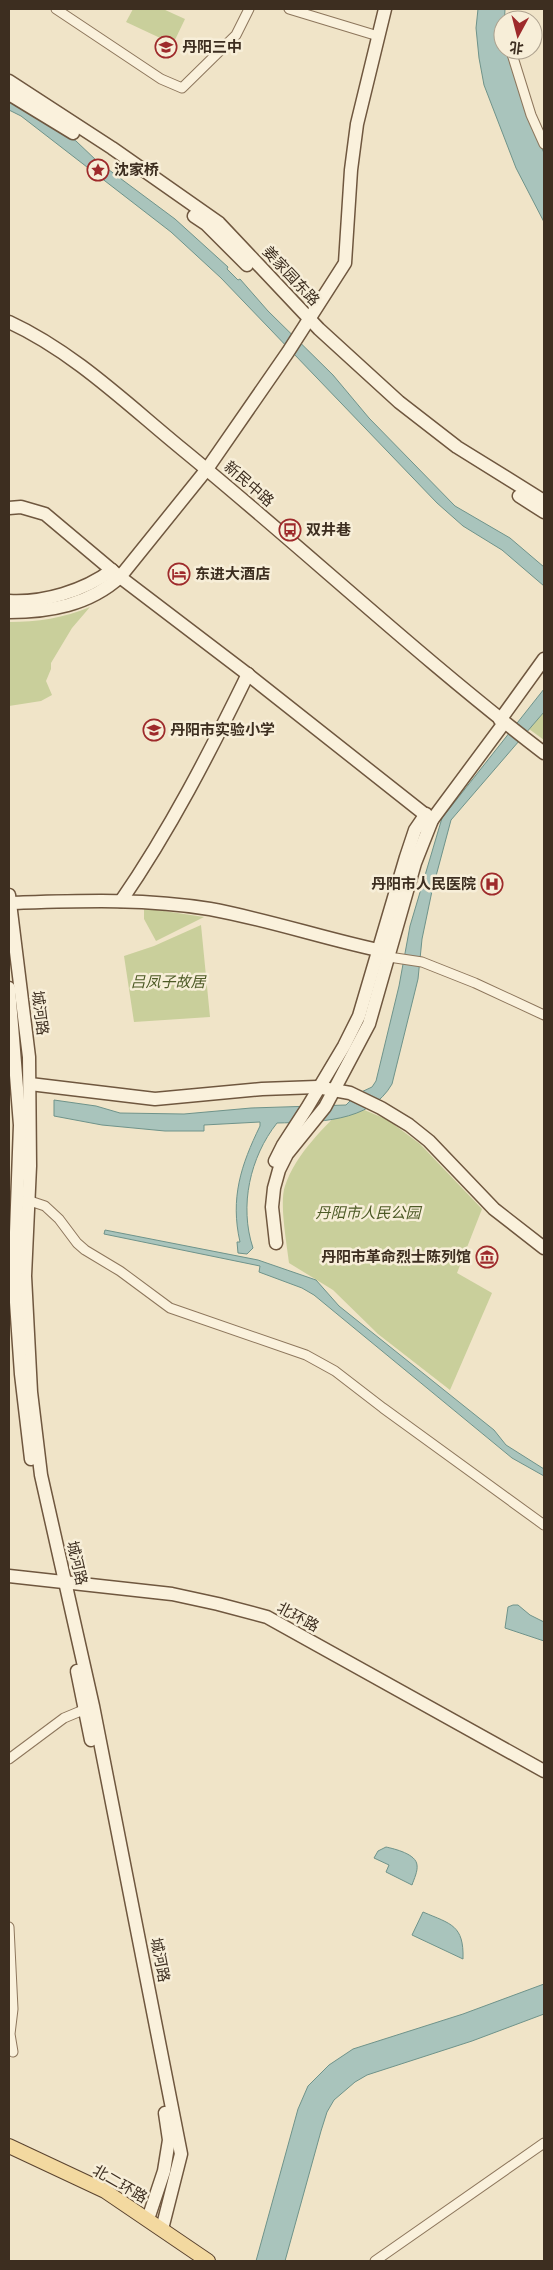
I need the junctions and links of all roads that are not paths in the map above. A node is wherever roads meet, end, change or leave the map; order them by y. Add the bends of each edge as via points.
1 (56, 9) edge
2 (249, 9) edge
3 (288, 9) edge
4 (386, 9) edge
5 (378, 36) junction
6 (514, 60) edge
7 (9, 81) edge
8 (9, 94) edge
9 (544, 144) edge
10 (9, 322) edge
11 (306, 326) junction
12 (207, 470) junction
13 (544, 501) edge
14 (9, 508) edge
15 (544, 512) edge
16 (116, 574) junction
17 (9, 601) edge
18 (9, 612) edge
19 (544, 659) edge
20 (248, 674) junction
21 (504, 723) junction
22 (544, 753) edge
23 (429, 817) junction
24 (9, 899) edge
25 (121, 901) junction
26 (389, 955) junction
27 (9, 988) edge
28 (544, 1015) edge
29 (30, 1084) junction
30 (320, 1088) junction
31 (335, 1090) junction
32 (27, 1200) junction
33 (544, 1248) edge
34 (16, 1276) edge
35 (544, 1525) edge
36 (9, 1576) edge
37 (61, 1581) junction
38 (89, 1708) junction
39 (9, 1760) edge
40 (544, 1771) edge
41 (9, 1927) edge
42 (12, 2052) dead end
43 (544, 2144) edge
44 (9, 2146) edge
45 (9, 2155) edge
46 (148, 2219) junction
47 (162, 2229) junction
48 (195, 2261) edge
49 (208, 2261) edge
50 (375, 2261) edge

1 - 2 street via 161,79 182,88 236,35
3 - 5 street
4 - 5 main road
5 - 11 main road via 351,170 345,264
6 - 9 street
7 - 11 main road, 姜家园东路 via 219,223
8 - 11 main road, 姜家园东路 via 109,155 206,224
10 - 12 main road, 新民中路 via 36,335 81,366
11 - 12 main road
11 - 13 main road, 姜家园东路 via 457,447
11 - 15 main road, 姜家园东路 via 345,364 437,441
12 - 16 main road
12 - 21 main road, 新民中路
14 - 16 main road via 45,514
16 - 17 main road via 60,594
16 - 18 main road via 107,589 72,604 32,612
16 - 20 main road
19 - 21 main road
20 - 23 main road
20 - 25 main road via 186,794
21 - 22 main road, 新民中路
21 - 23 main road
23 - 26 main road
24 - 25 main road
24 - 29 main road, 城河路
25 - 26 main road via 210,909
26 - 28 street via 422,962
26 - 30 main road
26 - 31 main road via 369,1024
27 - 34 main road, 城河路 via 20,1125
29 - 30 main road via 155,1099 262,1089
29 - 32 main road, 城河路
30 - 31 main road
30 - 31 main road via 272,1166 264,1215 272,1244 274,1188 279,1170 287,1154
31 - 33 main road via 350,1093 409,1125 430,1141 494,1209
32 - 34 main road, 城河路
32 - 35 street via 52,1212 85,1250 170,1308 306,1355 335,1370
34 - 37 main road, 城河路 via 41,1475
36 - 37 main road, 北环路
37 - 38 main road, 城河路
37 - 40 main road, 北环路 via 172,1594 267,1617
38 - 39 street via 64,1718
38 - 46 main road, 城河路 via 169,2140 164,2171
38 - 47 main road, 城河路 via 181,2154
41 - 42 street
43 - 50 street
44 - 46 main road, 北二环路 via 105,2191
45 - 48 main road, 北二环路 via 101,2198
46 - 47 main road, 北二环路
47 - 49 main road, 北二环路

